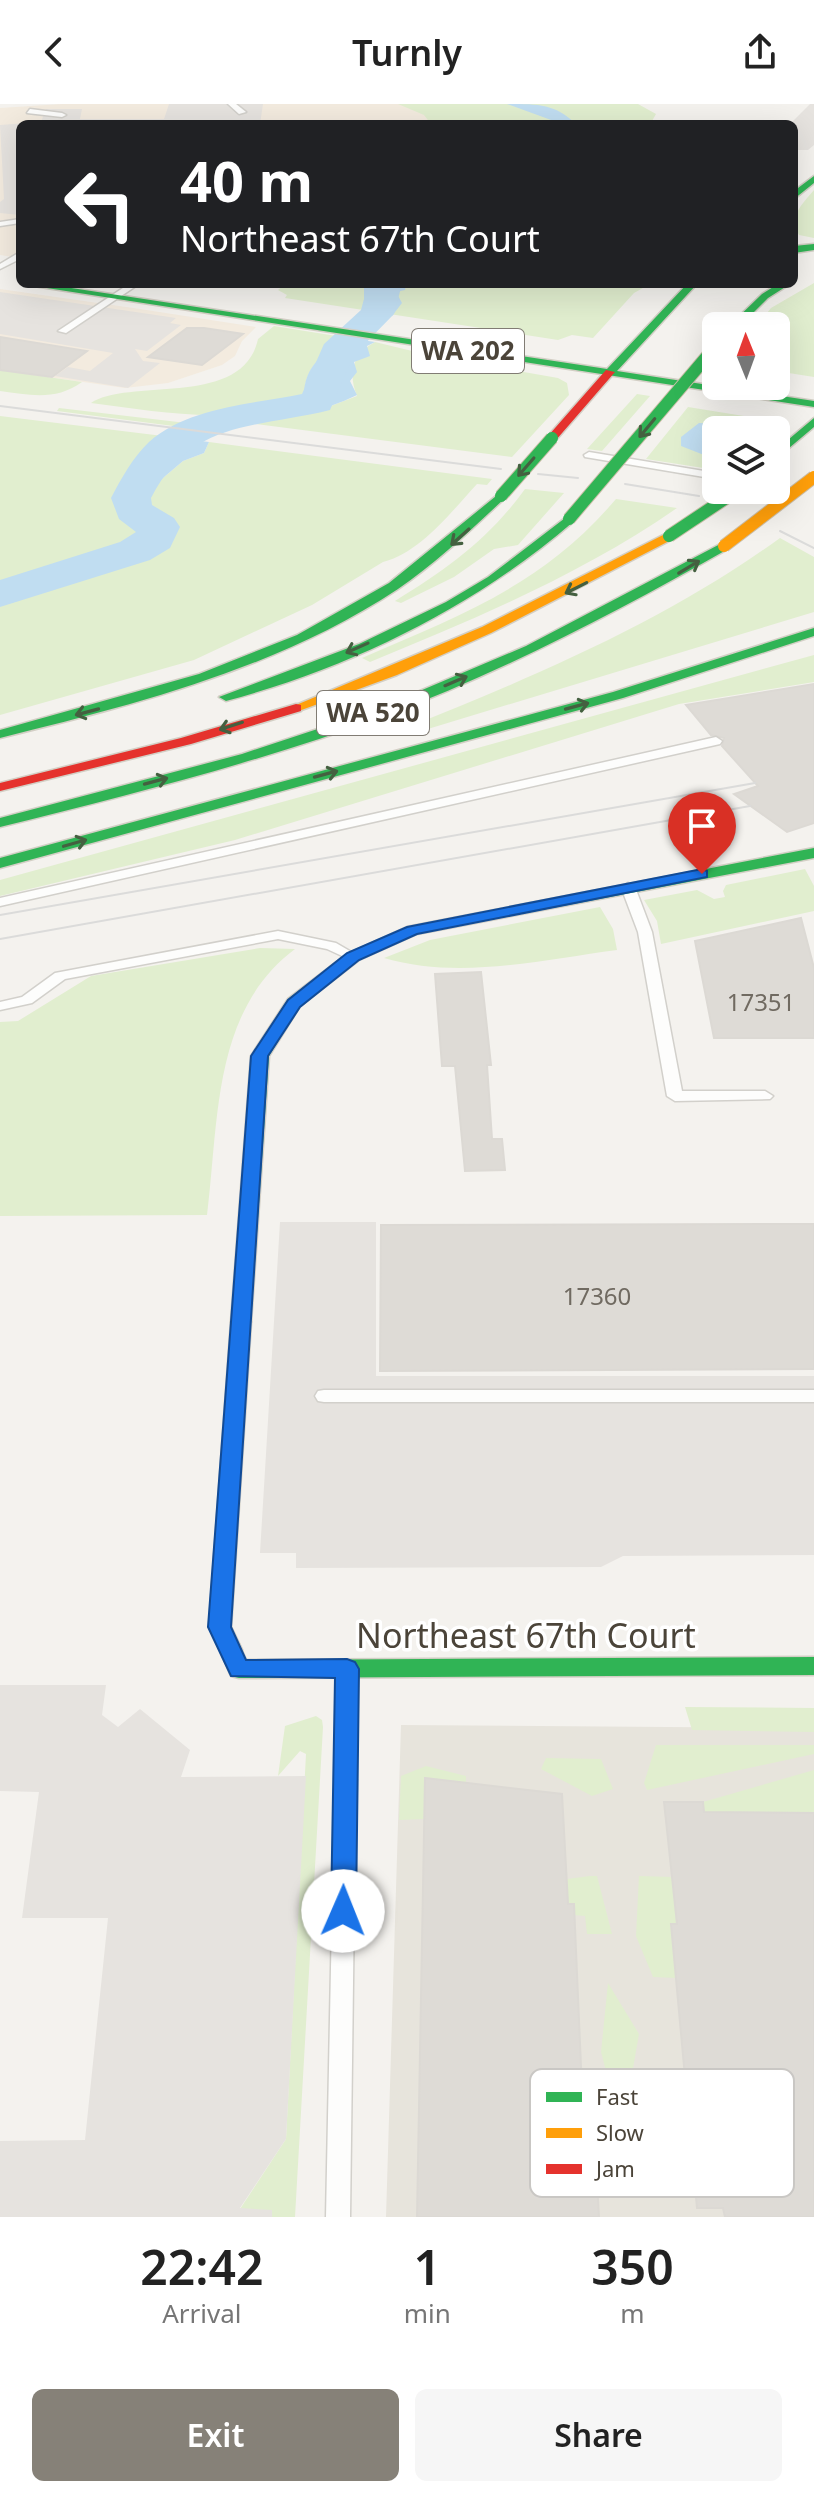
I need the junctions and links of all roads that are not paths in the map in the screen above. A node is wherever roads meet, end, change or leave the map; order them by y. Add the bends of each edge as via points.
1 (232, 104) edge
2 (31, 107) edge
3 (380, 107) dead end
4 (242, 112) dead end
5 (62, 115) dead end
6 (382, 117) dead end
7 (814, 179) edge
8 (798, 193) edge
9 (125, 288) edge
10 (688, 288) edge
11 (778, 288) edge
12 (748, 312) edge
13 (63, 331) dead end
14 (702, 363) edge
15 (615, 366) junction
16 (702, 373) edge
17 (790, 385) edge
18 (814, 389) edge
19 (814, 404) edge
20 (814, 421) edge
21 (790, 443) edge
22 (589, 455) dead end
23 (702, 474) edge
24 (814, 477) edge
25 (790, 493) edge
26 (801, 497) dead end
27 (717, 504) edge
28 (814, 632) edge
29 (210, 702) dead end
30 (0, 734) edge
31 (716, 741) dead end
32 (0, 787) edge
33 (0, 823) edge
34 (814, 853) edge
35 (0, 863) edge
36 (628, 887) junction
37 (0, 902) edge
38 (353, 957) junction
39 (0, 1006) edge
40 (765, 1096) dead end
41 (324, 1396) dead end
42 (814, 1396) edge
43 (814, 1666) edge
44 (347, 1669) junction
45 (338, 2217) edge

1 - 4 lane
2 - 5 lane
3 - 6 lane
7 - 8 main road
9 - 13 lane
9 - 15 main road, WA 202
10 - 15 main road
11 - 12 main road
14 -> 29 main road, bridge via 569,519 526,558 444,608 353,650
15 - 16 main road, WA 202
15 - 19 main road, WA 202
15 -> 30 main road, bridge via 501,496 436,558 356,610 186,682
17 - 18 main road
20 - 21 main road
22 - 23 lane
33 -> 24 main road, WA 520, bridge via 272,749 413,699 579,628 724,546
25 - 26 lane
27 -> 32 main road, WA 520, bridge via 669,536 505,622 365,683 158,750
35 -> 28 main road via 618,695
31 - 37 lane
34 - 36 main road
36 - 38 main road via 413,930
36 - 40 lane via 645,932 675,1096
38 - 39 lane via 331,946 278,935 60,976 27,1000
38 - 44 main road, Northeast 67th Court via 294,1003 260,1056 220,1627 239,1669
41 - 42 lane
43 - 44 main road, Northeast 67th Court
44 - 45 lane

